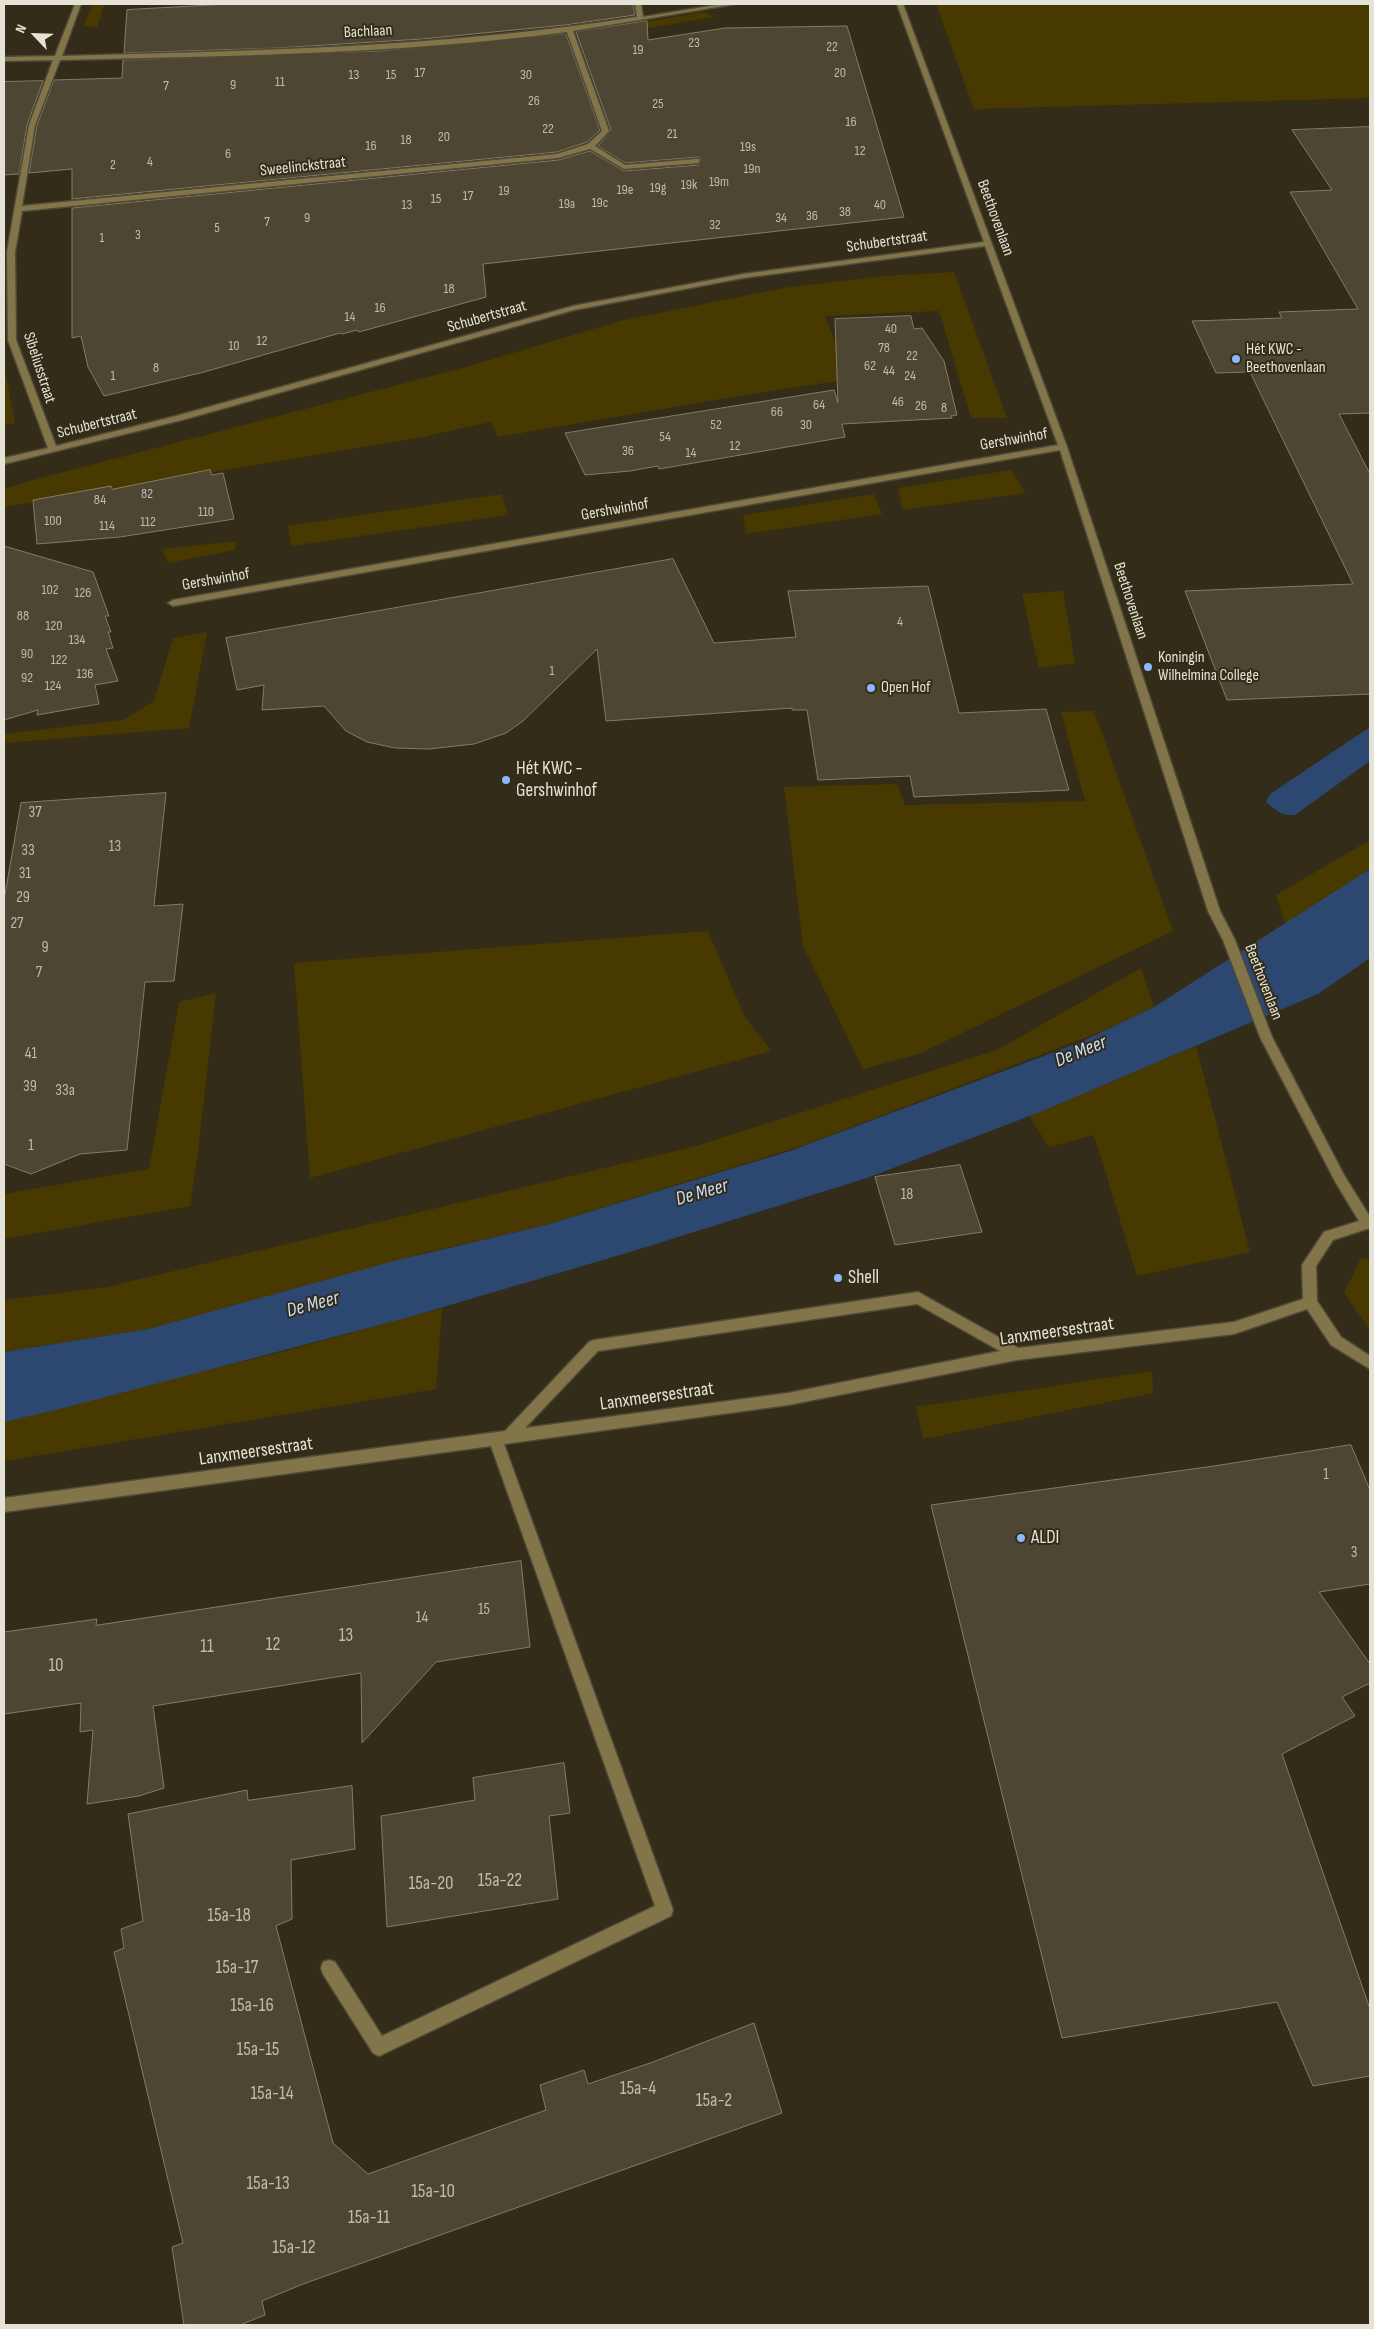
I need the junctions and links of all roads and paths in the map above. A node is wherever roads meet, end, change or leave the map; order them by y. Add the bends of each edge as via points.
1 (78, 4) edge
2 (638, 4) edge
3 (732, 4) edge
4 (900, 4) edge
5 (640, 18) junction
6 (569, 29) junction
7 (58, 58) junction
8 (4, 59) edge
9 (591, 146) junction
10 (696, 161) dead end
11 (17, 209) junction
12 (987, 244) junction
13 (1063, 447) junction
14 (53, 450) junction
15 (4, 461) edge
16 (172, 603) dead end
17 (1369, 1223) edge
18 (1310, 1302) junction
19 (1017, 1354) junction
20 (1370, 1363) edge
21 (502, 1437) junction
22 (4, 1505) edge
23 (329, 1968) dead end

1 - 7 street, Sibeliusstraat
2 - 5 street
3 - 5 street, Bachlaan
4 - 12 street, Beethovenlaan
5 - 6 street, Bachlaan
6 - 7 street, Bachlaan via 486,39 264,52
6 - 9 street via 606,131
7 - 8 street, Bachlaan
7 - 11 street, Sibeliusstraat via 32,125
9 - 10 street via 624,167
9 - 11 street, Sweelinckstraat via 558,156
11 - 14 street, Sibeliusstraat via 11,252 12,340
12 - 13 street, Beethovenlaan
12 - 14 street, Schubertstraat via 743,276 573,308
13 - 16 street, Gershwinhof
13 - 17 street, Beethovenlaan via 1214,910 1229,940 1266,1037 1340,1178
14 - 15 street, Schubertstraat
17 - 18 street via 1330,1236 1319,1250 1309,1265
18 - 19 street, Lanxmeersestraat via 1234,1328
18 - 20 street via 1336,1341
19 - 21 street, Lanxmeersestraat via 788,1399
19 - 21 street via 918,1298 594,1346
21 - 22 street, Lanxmeersestraat
21 - 23 street via 666,1910 379,2047

